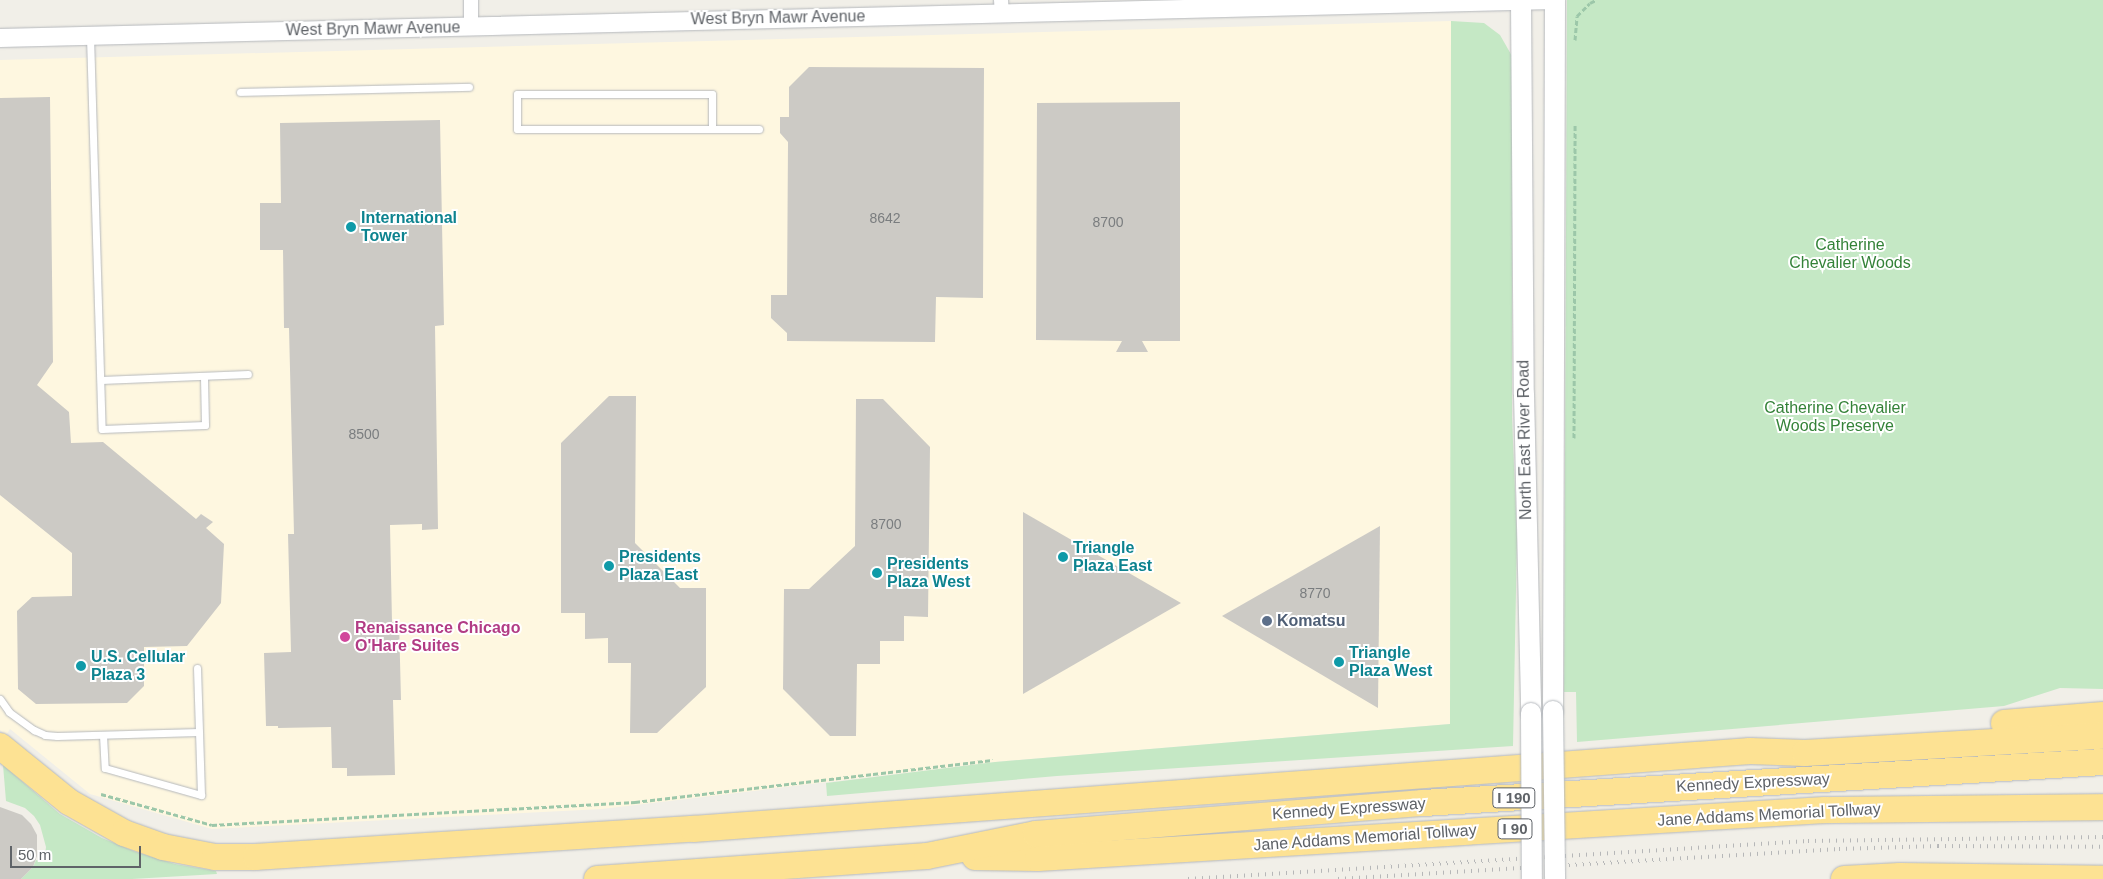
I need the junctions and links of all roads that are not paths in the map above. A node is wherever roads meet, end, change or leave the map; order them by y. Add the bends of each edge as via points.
1 (470, 0) edge
2 (1521, 0) edge
3 (1555, 0) edge
4 (1355, 2) edge
5 (1177, 4) edge
6 (1001, 6) edge
7 (470, 26) junction
8 (90, 36) junction
9 (0, 38) edge
10 (470, 87) dead end
11 (240, 92) dead end
12 (712, 129) junction
13 (759, 129) dead end
14 (248, 374) dead end
15 (204, 376) junction
16 (101, 380) junction
17 (197, 668) dead end
18 (0, 699) edge
19 (2103, 715) edge
20 (199, 732) junction
21 (103, 735) junction
22 (2103, 736) edge
23 (0, 746) edge
24 (1750, 751) junction
25 (2103, 762) edge
26 (2103, 807) edge
27 (927, 856) junction
28 (597, 879) edge
29 (1532, 879) edge
30 (1555, 879) edge
31 (1844, 879) edge
32 (2103, 879) edge

1 - 7 street
2 - 3 street, West Bryn Mawr Avenue
2 - 4 street, West Bryn Mawr Avenue
2 - 29 main road, North East River Road, bridge
3 - 30 main road, North East River Road, bridge
4 - 5 street, West Bryn Mawr Avenue
5 - 6 street, West Bryn Mawr Avenue
6 - 7 street, West Bryn Mawr Avenue
7 - 8 street, West Bryn Mawr Avenue
8 - 9 street, West Bryn Mawr Avenue
8 - 16 lane
10 - 11 lane
12 - 12 lane via 517,129 517,94 712,94
12 - 13 lane
14 - 15 lane
15 - 16 lane
15 - 16 lane via 205,425 102,429
17 - 20 lane
18 - 21 lane via 9,712 45,734
19 - 24 highway via 1800,742
20 - 21 lane
20 - 21 lane via 201,795 105,768
22 - 24 highway via 1805,753
23 - 24 highway via 69,802 124,833 163,847 216,857 693,829
25 - 27 highway, Kennedy Expressway / I 190 via 1423,803 1036,834
26 - 27 highway, Jane Addams Memorial Tollway / I 90 via 1825,810 1048,858
27 - 28 highway, Kennedy Expressway / I 90
31 - 32 highway via 1900,876

